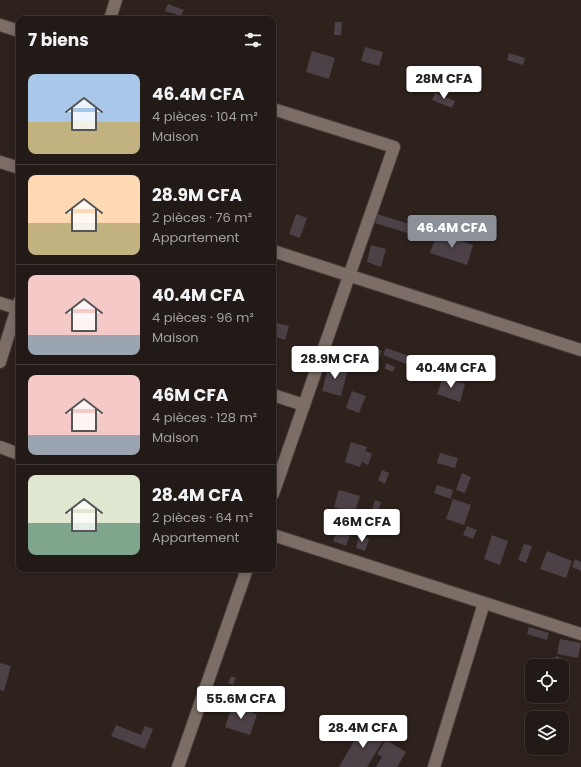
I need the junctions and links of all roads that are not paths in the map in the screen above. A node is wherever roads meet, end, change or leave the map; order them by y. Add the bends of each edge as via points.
1 (116, 0) edge
2 (111, 16) edge
3 (0, 25) edge
4 (16, 30) edge
5 (276, 110) edge
6 (0, 162) edge
7 (16, 167) edge
8 (276, 252) edge
9 (349, 276) junction
10 (0, 303) edge
11 (16, 307) edge
12 (16, 313) edge
13 (581, 350) edge
14 (0, 362) edge
15 (276, 396) edge
16 (304, 405) junction
17 (0, 448) edge
18 (16, 453) edge
19 (276, 485) edge
20 (276, 536) edge
21 (246, 572) edge
22 (484, 603) junction
23 (581, 634) edge
24 (178, 767) edge
25 (434, 767) edge

1 - 2 street
3 - 4 street
5 - 9 street via 394,147
6 - 7 street
8 - 9 street
9 - 13 street
9 - 16 street
10 - 11 street
12 - 14 street
15 - 16 street
16 - 19 street
17 - 18 street
20 - 22 street
21 - 24 street
22 - 23 street
22 - 25 street

